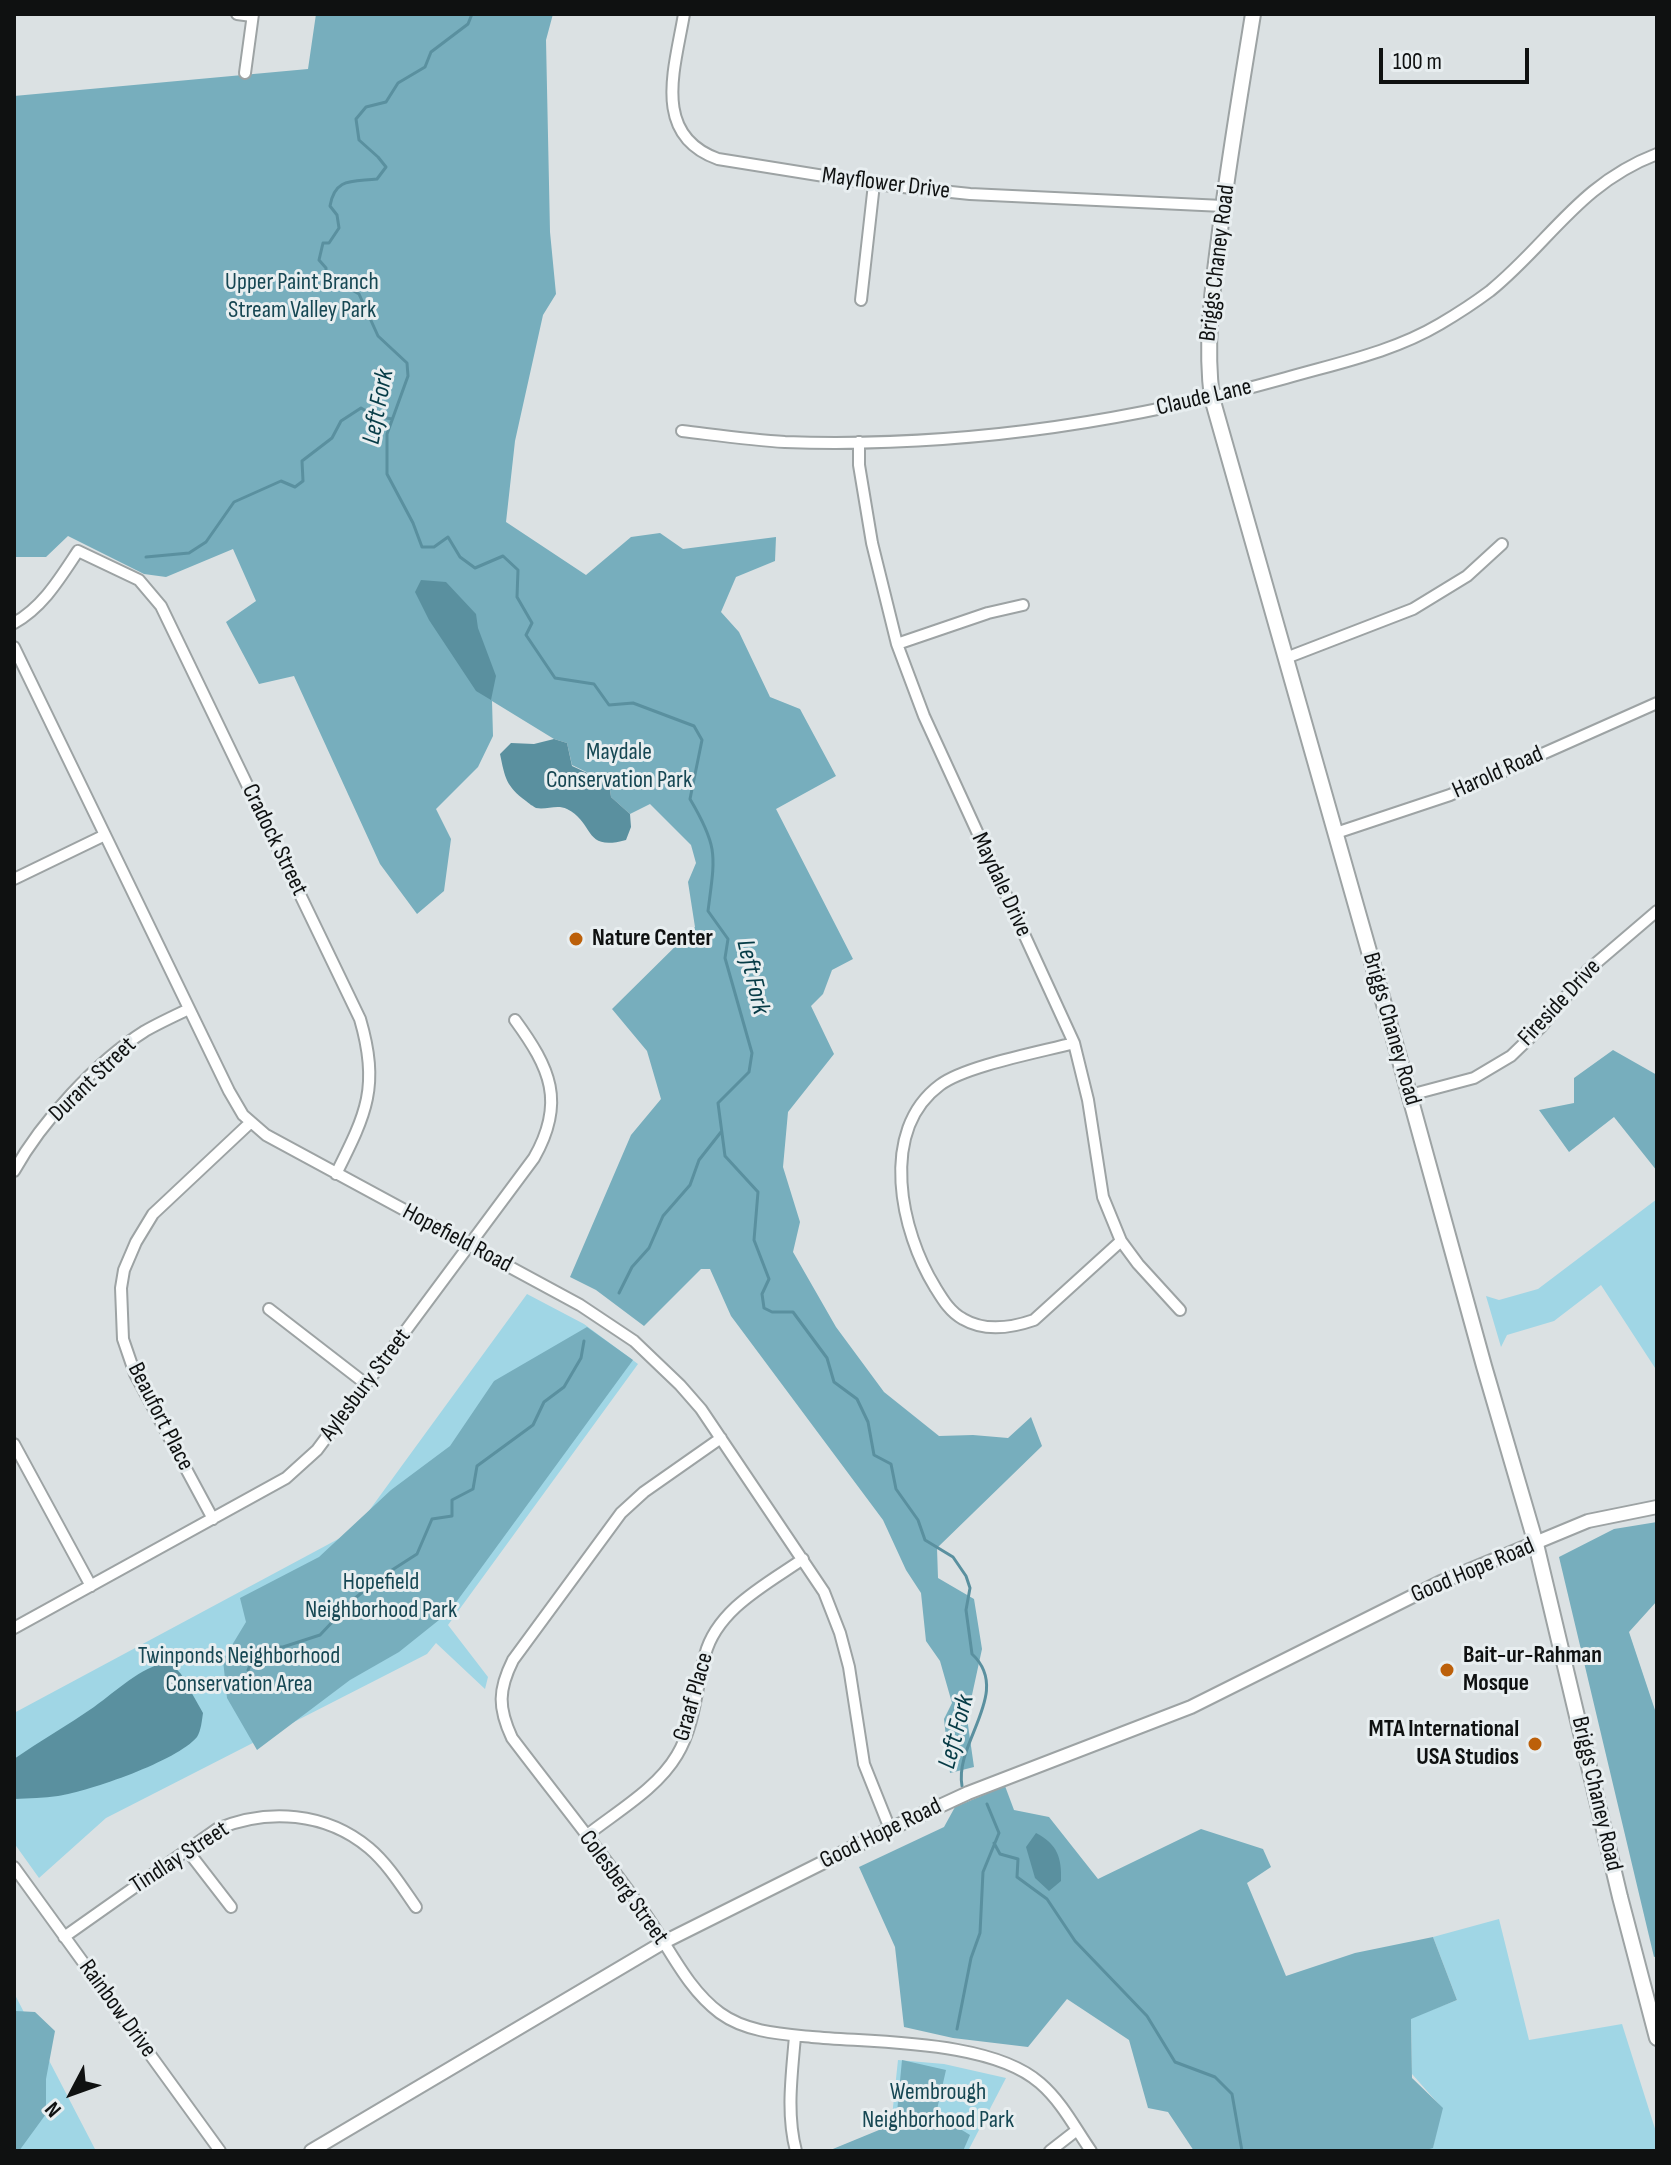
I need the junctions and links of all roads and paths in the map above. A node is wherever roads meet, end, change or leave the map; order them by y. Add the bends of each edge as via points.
1 (237, 14) edge
2 (684, 14) edge
3 (1253, 14) edge
4 (252, 15) edge
5 (245, 73) dead end
6 (1657, 154) edge
7 (874, 184) junction
8 (1223, 206) junction
9 (861, 300) dead end
10 (1212, 398) junction
11 (682, 431) dead end
12 (859, 442) junction
13 (1502, 544) dead end
14 (1023, 605) dead end
15 (14, 623) edge
16 (897, 644) junction
17 (14, 647) edge
18 (1286, 658) junction
19 (1657, 703) edge
20 (1336, 833) junction
21 (105, 835) junction
22 (14, 879) edge
23 (1657, 911) edge
24 (189, 1009) junction
25 (515, 1020) dead end
26 (1074, 1043) junction
27 (1410, 1095) junction
28 (251, 1122) junction
29 (14, 1171) edge
30 (336, 1174) junction
31 (1121, 1241) junction
32 (468, 1245) junction
33 (269, 1309) dead end
34 (1180, 1310) dead end
35 (366, 1384) junction
36 (721, 1438) junction
37 (14, 1444) edge
38 (1657, 1507) edge
39 (213, 1519) junction
40 (1536, 1544) junction
41 (803, 1559) junction
42 (91, 1586) junction
43 (14, 1628) edge
44 (890, 1829) junction
45 (586, 1836) junction
46 (187, 1850) junction
47 (14, 1867) edge
48 (231, 1907) dead end
49 (416, 1907) dead end
50 (64, 1937) junction
51 (664, 1942) junction
52 (795, 2036) junction
53 (1657, 2038) edge
54 (1077, 2130) junction
55 (220, 2151) edge
56 (311, 2151) edge
57 (796, 2151) edge
58 (1050, 2151) edge
59 (1091, 2151) edge

1 - 4 street
2 - 7 street, Mayflower Drive via 671,106 676,123 703,154
3 - 8 main road, Briggs Chaney Road
4 - 5 street
6 - 10 street, Claude Lane via 1596,187 1492,289 1435,327 1390,348
7 - 8 street, Mayflower Drive
7 - 9 street
8 - 10 main road, Briggs Chaney Road via 1208,325
10 - 12 street, Claude Lane via 1037,432
10 - 18 main road, Briggs Chaney Road
11 - 12 street, Claude Lane via 783,442
12 - 16 street, Maydale Drive via 872,543
13 - 18 street via 1467,576 1413,609
14 - 16 street
15 - 30 street, Cradock Street via 56,585 78,551 139,580 161,606 360,1019 369,1048 363,1121
16 - 26 street, Maydale Drive via 924,716
17 - 21 street, Hopefield Road
18 - 20 main road, Briggs Chaney Road
19 - 20 street, Harold Road via 1450,795
20 - 27 main road, Briggs Chaney Road
21 - 22 street
21 - 24 street, Hopefield Road
23 - 27 street, Fireside Drive via 1588,970 1511,1056 1474,1078
24 - 28 street, Hopefield Road via 229,1091
24 - 29 street, Durant Street via 120,1049 60,1107
25 - 32 street, Aylesbury Street via 548,1071 549,1125 534,1158
26 - 31 street, Maydale Drive via 1103,1197
26 - 31 street via 959,1074 925,1099 912,1116 902,1150 909,1228 924,1269 947,1306 962,1319 993,1328 1034,1320
27 - 40 main road, Briggs Chaney Road
28 - 30 street, Hopefield Road
28 - 39 street, Beaufort Place via 153,1214 136,1242 121,1288 123,1339 135,1374
30 - 32 street, Hopefield Road
31 - 34 street, Maydale Drive
32 - 35 street, Aylesbury Street
32 - 36 street, Hopefield Road via 580,1305 634,1341 680,1385
33 - 35 street
35 - 39 street, Aylesbury Street via 303,1465
36 - 41 street, Hopefield Road
36 - 45 street, Colesberg Street via 621,1513 503,1681 503,1719 512,1738
37 - 42 street
38 - 40 street, Good Hope Road via 1588,1521
39 - 42 street, Aylesbury Street
40 - 44 street, Good Hope Road via 1441,1582 1191,1707 968,1793
40 - 53 main road, Briggs Chaney Road
41 - 44 street, Hopefield Road via 824,1592 840,1633 864,1764
41 - 45 street, Graaf Place via 740,1603 719,1626 705,1654 678,1754 650,1786
42 - 43 street, Aylesbury Street
44 - 51 street, Good Hope Road
45 - 51 street, Colesberg Street
46 - 48 street
46 - 49 street, Tindlay Street via 237,1820 310,1818 370,1849
46 - 50 street, Tindlay Street
47 - 50 street, Rainbow Drive
50 - 55 street, Rainbow Drive
51 - 52 street, Colesberg Street via 697,1993 721,2014 752,2029
51 - 56 street, Good Hope Road
52 - 54 street, Colesberg Street via 991,2056 1040,2082
52 - 57 street via 790,2106
54 - 58 street
54 - 59 street, Colesberg Street

